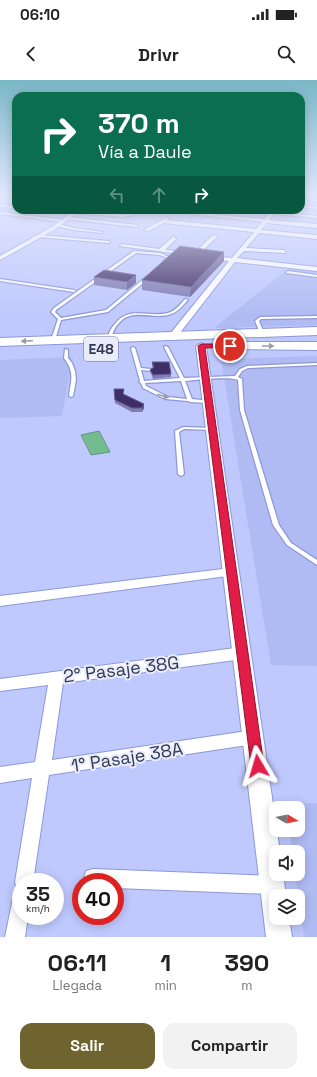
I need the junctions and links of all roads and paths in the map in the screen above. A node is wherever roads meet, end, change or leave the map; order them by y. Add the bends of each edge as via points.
1 (40, 236) joint
2 (215, 236) dead end
3 (253, 236) edge
4 (307, 236) edge
5 (317, 237) edge
6 (174, 238) dead end
7 (109, 242) dead end
8 (122, 246) dead end
9 (242, 249) junction
10 (160, 251) junction
11 (284, 252) dead end
12 (195, 255) junction
13 (0, 258) edge
14 (233, 260) junction
15 (164, 263) edge
16 (317, 268) edge
17 (288, 272) dead end
18 (152, 273) edge
19 (317, 276) edge
20 (0, 280) edge
21 (74, 291) dead end
22 (186, 300) dead end
23 (317, 317) edge
24 (60, 319) junction
25 (317, 331) edge
26 (262, 333) junction
27 (173, 336) junction
28 (110, 338) junction
29 (53, 340) junction
30 (0, 342) edge
31 (201, 346) junction
32 (317, 346) edge
33 (166, 347) junction
34 (132, 348) junction
35 (66, 350) junction
36 (0, 353) edge
37 (317, 364) edge
38 (139, 369) junction
39 (177, 369) junction
40 (151, 370) edge
41 (170, 370) edge
42 (236, 377) junction
43 (206, 378) junction
44 (183, 380) junction
45 (141, 382) junction
46 (71, 396) dead end
47 (190, 401) junction
48 (209, 402) junction
49 (212, 429) junction
50 (181, 474) dead end
51 (317, 563) edge
52 (231, 572) junction
53 (0, 601) edge
54 (243, 653) junction
55 (57, 677) junction
56 (0, 684) edge
57 (254, 736) junction
58 (42, 770) junction
59 (0, 775) edge
60 (25, 873) edge
61 (124, 879) edge
62 (272, 885) junction
63 (273, 889) edge
64 (17, 925) edge
65 (278, 925) edge
66 (15, 937) edge
67 (279, 937) edge

1 - 7 lane
1 - 13 street
2 - 12 street
3 - 9 street
4 - 5 street
6 - 10 street
8 - 10 street
9 - 11 street
9 - 14 street
10 - 12 street
12 - 14 street
14 - 16 street
14 - 27 street
15 - 24 lane via 169,257 135,252 55,309 54,312
17 - 19 lane
18 - 24 lane via 107,311
20 - 21 lane
22 - 28 lane via 168,315 129,314 117,323 110,333
23 - 26 lane via 260,318 257,321
24 - 29 lane
25 - 26 highway, E48
26 - 27 highway, E48
27 - 28 highway, E48
28 - 29 highway, E48
29 -> 30 highway, E48
31 -> 32 highway, E48
31 - 33 highway, E48
31 - 43 street
33 - 34 highway, E48
33 - 39 lane
34 - 35 highway, E48
34 - 38 lane
35 - 36 highway, E48
35 - 46 lane via 66,358 74,371
37 - 42 lane via 247,367
38 - 40 lane
38 - 45 lane
39 - 41 lane
39 - 44 lane
42 - 43 lane
42 - 51 lane via 241,381 242,410 276,525 289,544
43 - 44 lane
43 - 48 street
44 - 45 lane
44 - 47 lane
45 -> 47 lane via 153,393
47 - 48 lane
48 - 49 street
49 - 50 lane via 183,428 177,432
49 - 52 street
52 - 53 street
52 - 54 street
54 - 55 street, 2° Pasaje 38G
54 - 57 street
55 - 56 street, 2° Pasaje 38G
55 - 58 street
57 - 58 street, 1° Pasaje 38A
57 - 62 street
58 - 59 street, 1° Pasaje 38A
58 - 60 street
61 - 62 street
62 - 63 street
64 - 66 street
65 - 67 street

